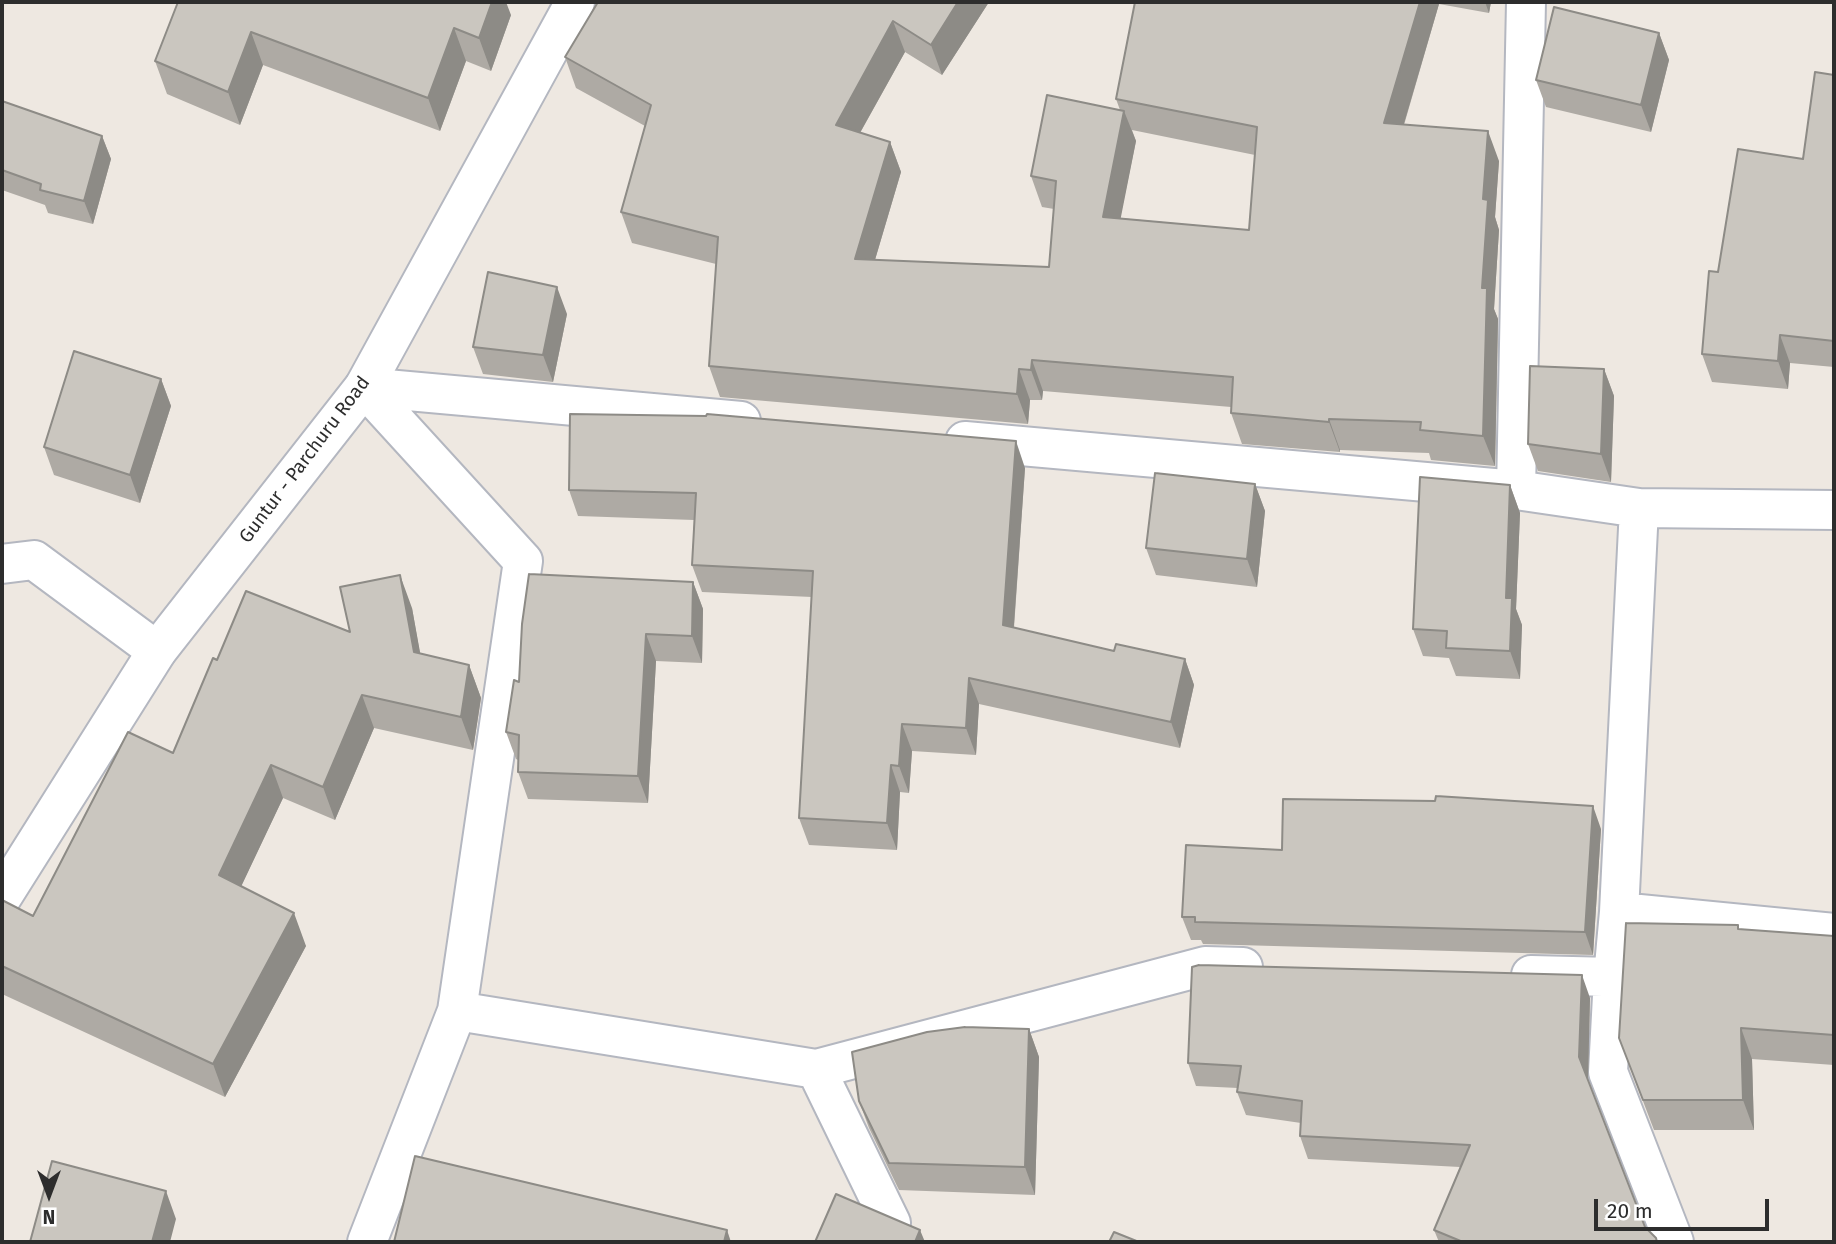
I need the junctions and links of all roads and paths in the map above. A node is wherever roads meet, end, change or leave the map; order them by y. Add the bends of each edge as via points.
1 (575, 2) edge
2 (1526, 2) edge
3 (364, 387) junction
4 (780, 424) edge
5 (933, 438) edge
6 (1516, 490) junction
7 (1639, 508) junction
8 (1834, 510) edge
9 (2, 564) edge
10 (157, 650) junction
11 (2, 897) edge
12 (1619, 912) junction
13 (1834, 933) edge
14 (1273, 968) edge
15 (1490, 974) edge
16 (1613, 977) junction
17 (457, 1011) junction
18 (816, 1069) junction
19 (891, 1223) edge
20 (367, 1242) edge
21 (1674, 1242) edge

1 - 3 street, Guntur - Parchuru Road
2 - 6 street
3 - 4 street
3 - 10 street, Guntur - Parchuru Road
3 - 17 street via 523,561
5 - 6 street
6 - 7 street
7 - 8 street
7 - 12 street
9 - 10 street via 34,560
10 - 11 street, Guntur - Parchuru Road
12 - 13 street
12 - 16 street
14 - 18 street via 1205,966
15 - 16 street
16 - 21 street via 1608,1072
17 - 18 street
17 - 20 street
18 - 19 street

